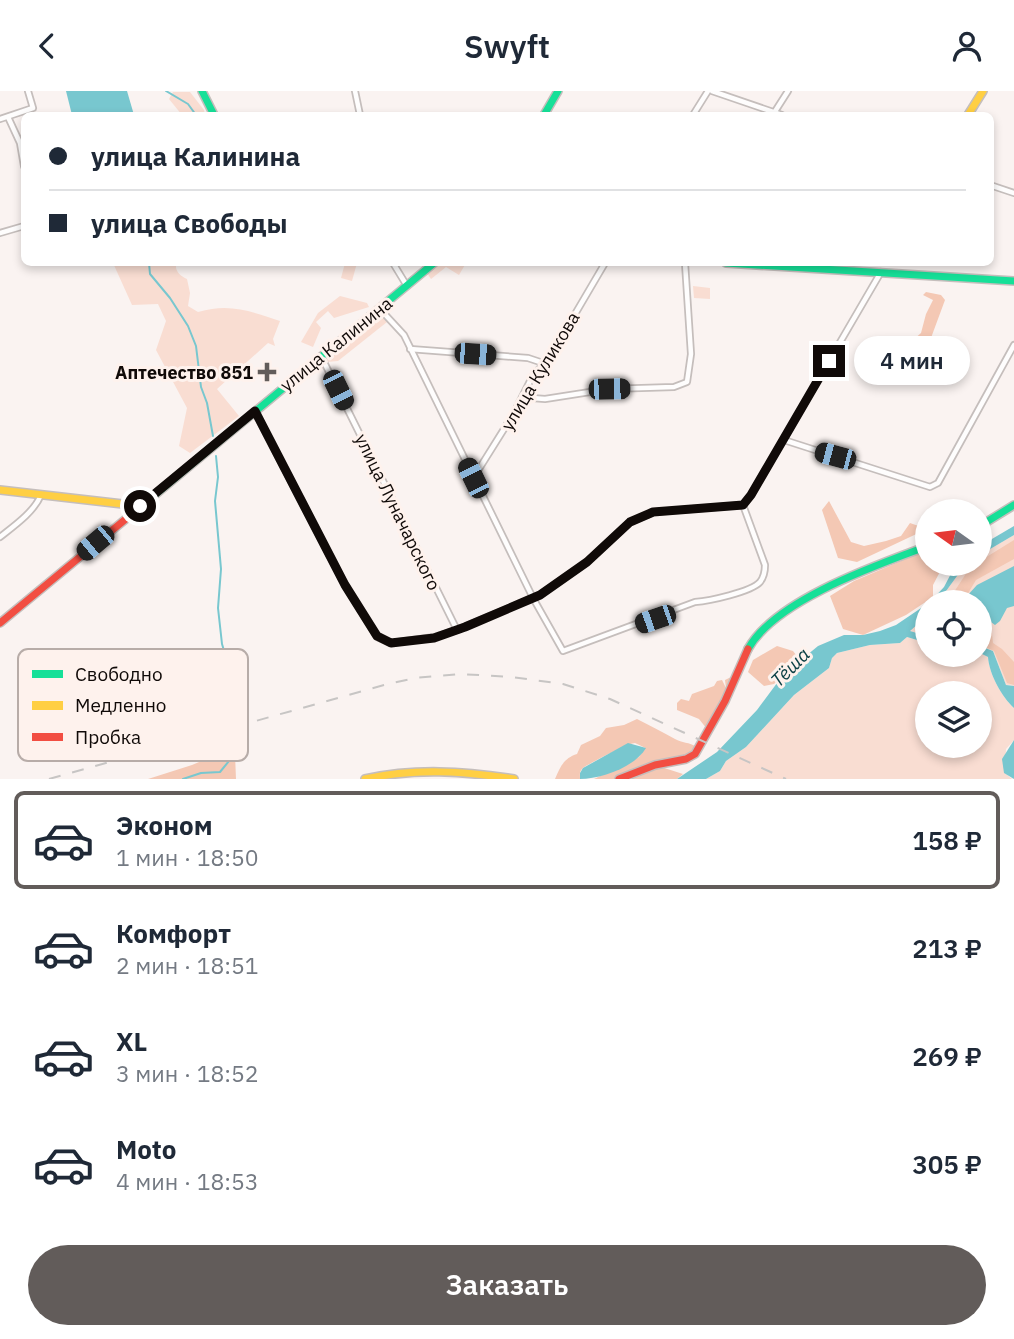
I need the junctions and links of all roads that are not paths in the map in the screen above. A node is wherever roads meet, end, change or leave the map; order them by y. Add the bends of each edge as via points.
1 (28, 91) edge
2 (202, 91) edge
3 (355, 91) edge
4 (558, 91) edge
5 (710, 91) edge
6 (788, 91) edge
7 (983, 91) edge
8 (21, 112) edge
9 (22, 112) edge
10 (212, 112) edge
11 (359, 112) edge
12 (546, 112) edge
13 (695, 112) edge
14 (771, 112) edge
15 (775, 112) edge
16 (970, 112) edge
17 (8, 117) junction
18 (0, 119) edge
19 (21, 149) edge
20 (994, 186) edge
21 (1014, 193) edge
22 (21, 227) edge
23 (0, 233) edge
24 (395, 266) edge
25 (430, 266) edge
26 (603, 266) edge
27 (685, 266) edge
28 (796, 266) edge
29 (884, 266) edge
30 (881, 272) junction
31 (1014, 281) edge
32 (407, 286) junction
33 (379, 307) junction
34 (1014, 345) edge
35 (410, 349) junction
36 (1012, 353) edge
37 (321, 356) junction
38 (543, 363) junction
39 (524, 394) junction
40 (255, 411) junction
41 (784, 440) junction
42 (473, 478) junction
43 (0, 490) edge
44 (41, 495) junction
45 (743, 505) junction
46 (1014, 505) edge
47 (140, 506) junction
48 (992, 519) edge
49 (0, 537) edge
50 (915, 551) edge
51 (533, 598) junction
52 (0, 622) edge
53 (457, 630) junction
54 (365, 779) edge
55 (514, 779) edge
56 (619, 779) edge

1 - 9 street via 33,108
2 - 10 street
3 - 11 street
4 - 12 street
5 - 13 street
5 - 14 street
6 - 15 street
7 - 16 street
8 - 17 street
17 - 18 street
17 - 19 street
20 - 21 street
22 - 23 street
24 - 32 street
25 - 32 street, улица Калинина
26 - 38 street, улица Куликова
27 - 39 street via 691,354 687,383 545,399
28 - 30 street
29 - 30 street
30 - 31 street
30 - 41 street
32 - 33 street, улица Калинина
33 - 35 street
33 - 37 street, улица Калинина
34 - 36 street
35 - 38 street
35 - 42 street
36 - 41 street via 938,483 930,487
37 - 40 street, улица Калинина
37 - 53 street, улица Луначарского
38 - 39 street, улица Куликова
39 - 42 street, улица Куликова
40 - 47 street, улица Калинина
40 - 53 street via 345,585 377,636 391,643
41 - 45 street
42 - 51 street
43 - 44 street
44 - 47 street
44 - 49 street
45 - 51 street via 653,512 630,522 587,562
45 - 51 street via 765,565 759,583 564,651
46 - 48 street
47 - 52 street, улица Калинина
50 - 56 street via 796,605 764,628 750,645 695,754
51 - 53 street
54 - 55 street via 448,770

